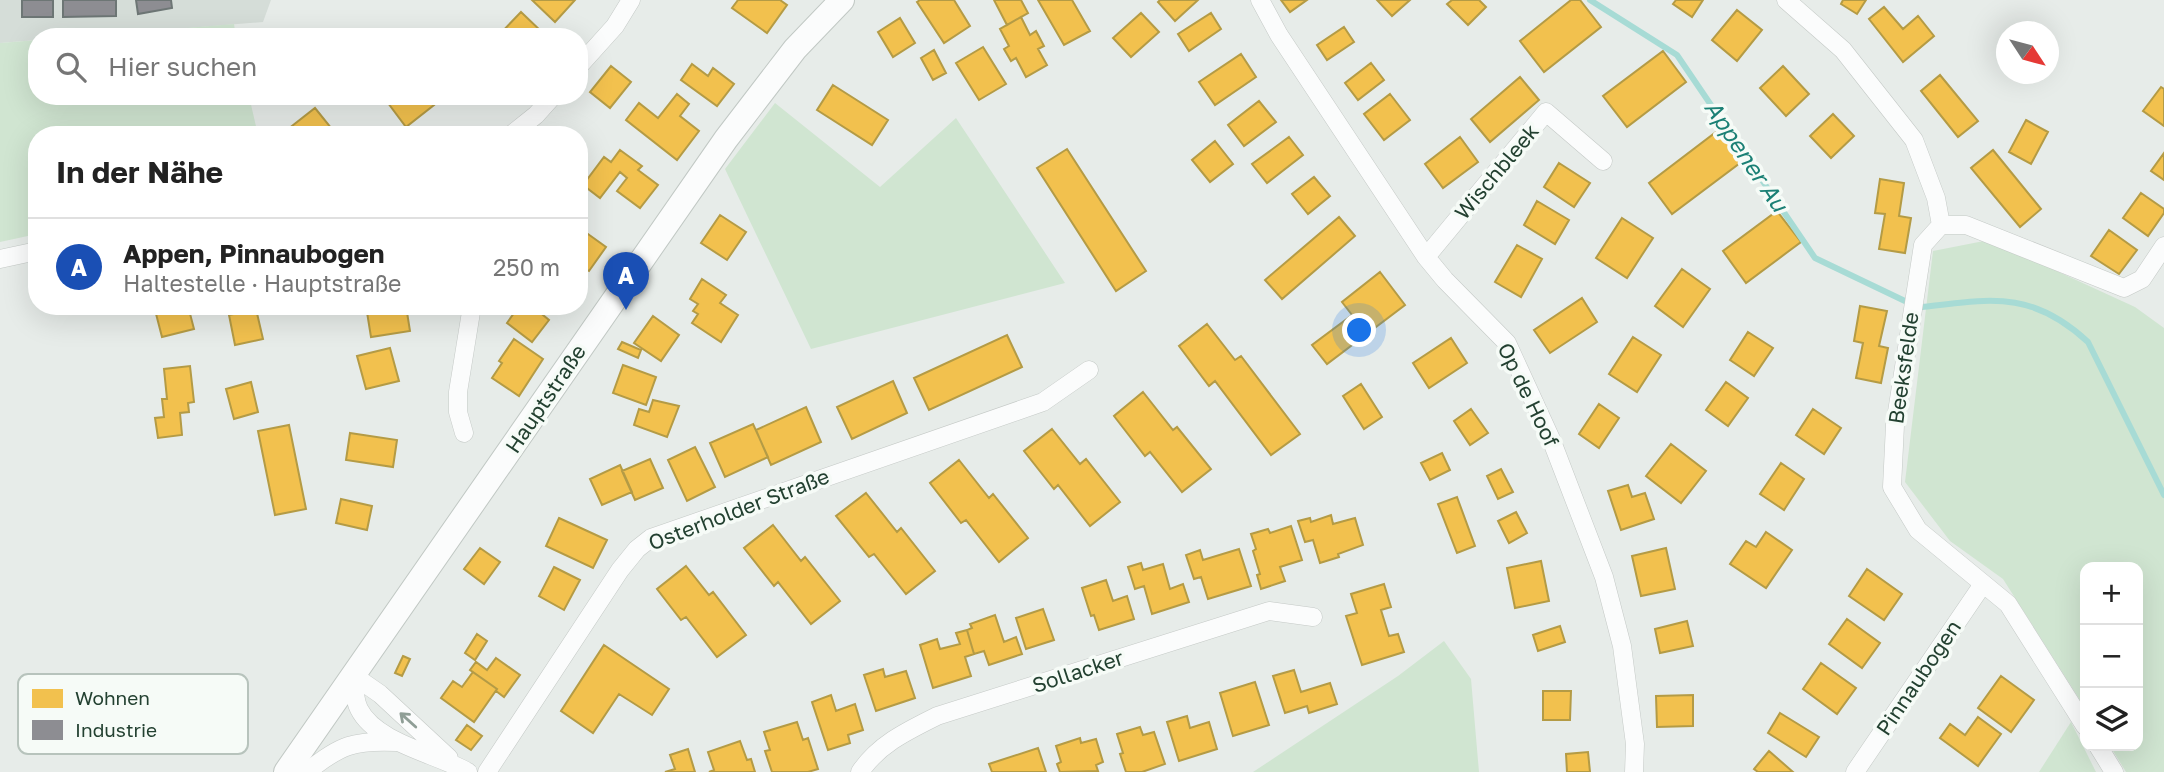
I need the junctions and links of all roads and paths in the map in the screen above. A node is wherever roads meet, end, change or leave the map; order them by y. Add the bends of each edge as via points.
1 (631, 0) edge
2 (842, 0) edge
3 (1260, 0) edge
4 (1786, 0) edge
5 (588, 56) edge
6 (544, 105) edge
7 (520, 126) edge
8 (1603, 161) dead end
9 (1941, 225) junction
10 (2164, 246) edge
11 (28, 253) edge
12 (1426, 257) junction
13 (0, 258) edge
14 (471, 315) edge
15 (1089, 370) dead end
16 (464, 433) dead end
17 (1983, 584) junction
18 (1313, 617) dead end
19 (354, 676) junction
20 (2080, 718) edge
21 (397, 742) junction
22 (2101, 751) edge
23 (463, 769) edge
24 (285, 772) edge
25 (307, 772) edge
26 (487, 772) edge
27 (860, 772) edge
28 (1634, 772) edge
29 (1855, 772) edge
30 (2114, 772) edge

1 - 5 street
2 - 19 main road, Hauptstraße via 795,50 726,139
3 - 12 street, Op de Hoof
4 - 9 street via 1843,50 1914,140
6 - 7 street
8 - 12 street, Wischbleek via 1546,112
9 - 10 street via 1966,225 2124,288 2142,279
9 - 17 street, Beeksfelde via 1923,245 1895,425 1892,487 1917,530
11 - 13 street
12 - 28 street, Op de Hoof via 1507,343 1551,439 1604,577 1622,646 1635,744
14 - 16 street via 458,392
15 - 26 street, Osterholder Straße via 1043,402 651,538 620,570
17 - 20 street, Beeksfelde via 2008,604
17 - 29 street, Pinnaubogen
18 - 27 street, Sollacker via 1269,611 937,716 900,734
19 - 21 street via 359,710
23 -> 19 street
19 - 24 main road, Hauptstraße
21 - 23 street
21 - 25 street via 346,746
22 - 30 street

